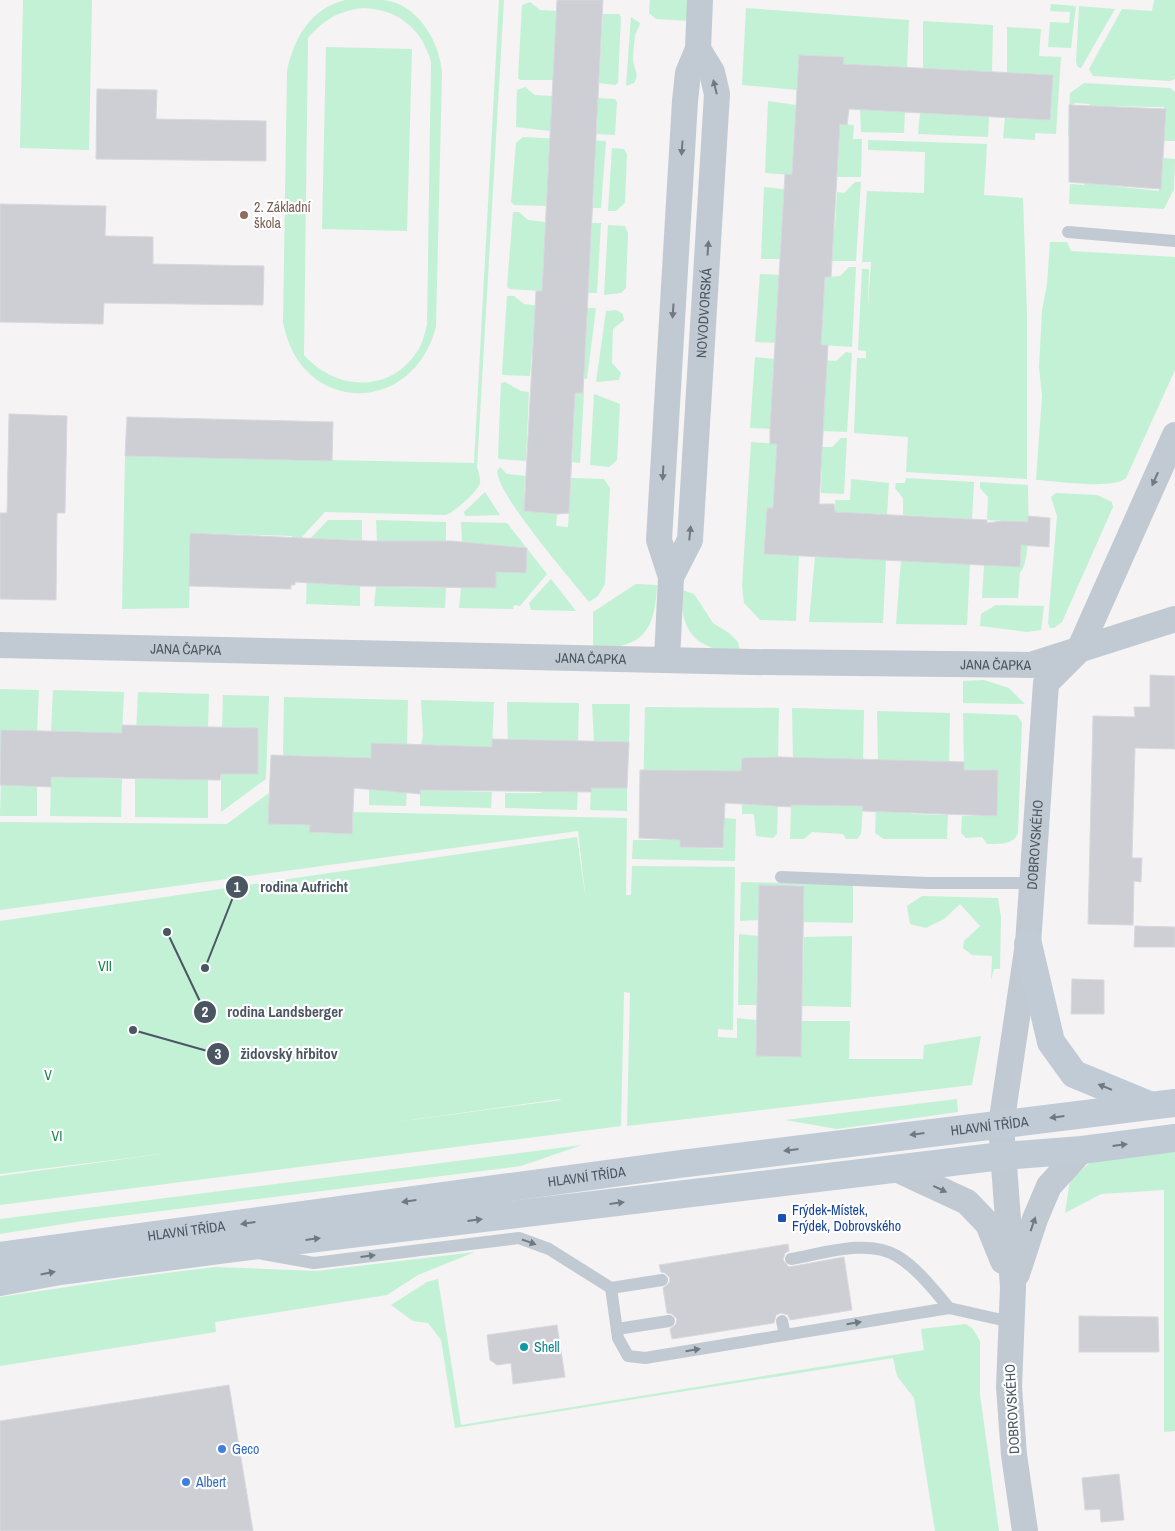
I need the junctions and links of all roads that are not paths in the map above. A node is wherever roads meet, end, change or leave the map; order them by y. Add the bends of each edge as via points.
1 (700, 0) edge
2 (1068, 232) dead end
3 (1175, 241) edge
4 (1175, 435) edge
5 (1175, 619) edge
6 (1083, 641) junction
7 (0, 645) edge
8 (667, 659) junction
9 (781, 877) dead end
10 (1031, 883) junction
11 (1028, 944) junction
12 (1163, 1104) edge
13 (1000, 1125) junction
14 (1175, 1138) edge
15 (1082, 1150) junction
16 (1002, 1156) junction
17 (896, 1169) junction
18 (234, 1248) junction
19 (0, 1256) edge
20 (790, 1259) dead end
21 (662, 1280) dead end
22 (0, 1282) edge
23 (1013, 1287) junction
24 (611, 1288) junction
25 (949, 1308) junction
26 (669, 1321) dead end
27 (782, 1321) dead end
28 (1011, 1322) junction
29 (617, 1329) junction
30 (785, 1335) junction
31 (1025, 1531) edge

1 - 8 street, NOVODVORSKÁ via 698,49 712,72 717,94 690,540 671,577
2 - 3 lane
4 -> 6 street, DOBROVSKÉHO
5 - 6 street, JANA ČAPKA
6 - 8 street, JANA ČAPKA via 1031,665
6 - 10 street, DOBROVSKÉHO via 1046,683
7 - 8 street, JANA ČAPKA
9 - 10 lane
10 - 11 street, DOBROVSKÉHO
12 -> 11 main road via 1074,1074 1051,1042
11 - 13 street, DOBROVSKÉHO
12 -> 13 main road, HLAVNÍ TŘÍDA
13 - 16 street, DOBROVSKÉHO
13 -> 19 main road, HLAVNÍ TŘÍDA via 680,1164
15 -> 14 main road, HLAVNÍ TŘÍDA
15 - 16 main road, HLAVNÍ TŘÍDA
23 -> 15 street, DOBROVSKÉHO via 1049,1186
16 - 17 main road, HLAVNÍ TŘÍDA
16 - 23 street, DOBROVSKÉHO
18 -> 17 main road, HLAVNÍ TŘÍDA
17 -> 23 street via 967,1202 988,1224
22 -> 18 main road, HLAVNÍ TŘÍDA
18 -> 24 lane via 314,1263 519,1238 549,1249
20 - 25 lane via 860,1248 880,1250 897,1256
21 - 24 lane
23 - 28 street, DOBROVSKÉHO
24 - 29 lane
25 - 28 lane
30 -> 25 lane
26 - 29 lane
27 - 30 lane
28 - 31 street, DOBROVSKÉHO via 1009,1387 1014,1455
29 -> 30 lane via 628,1356 645,1358

